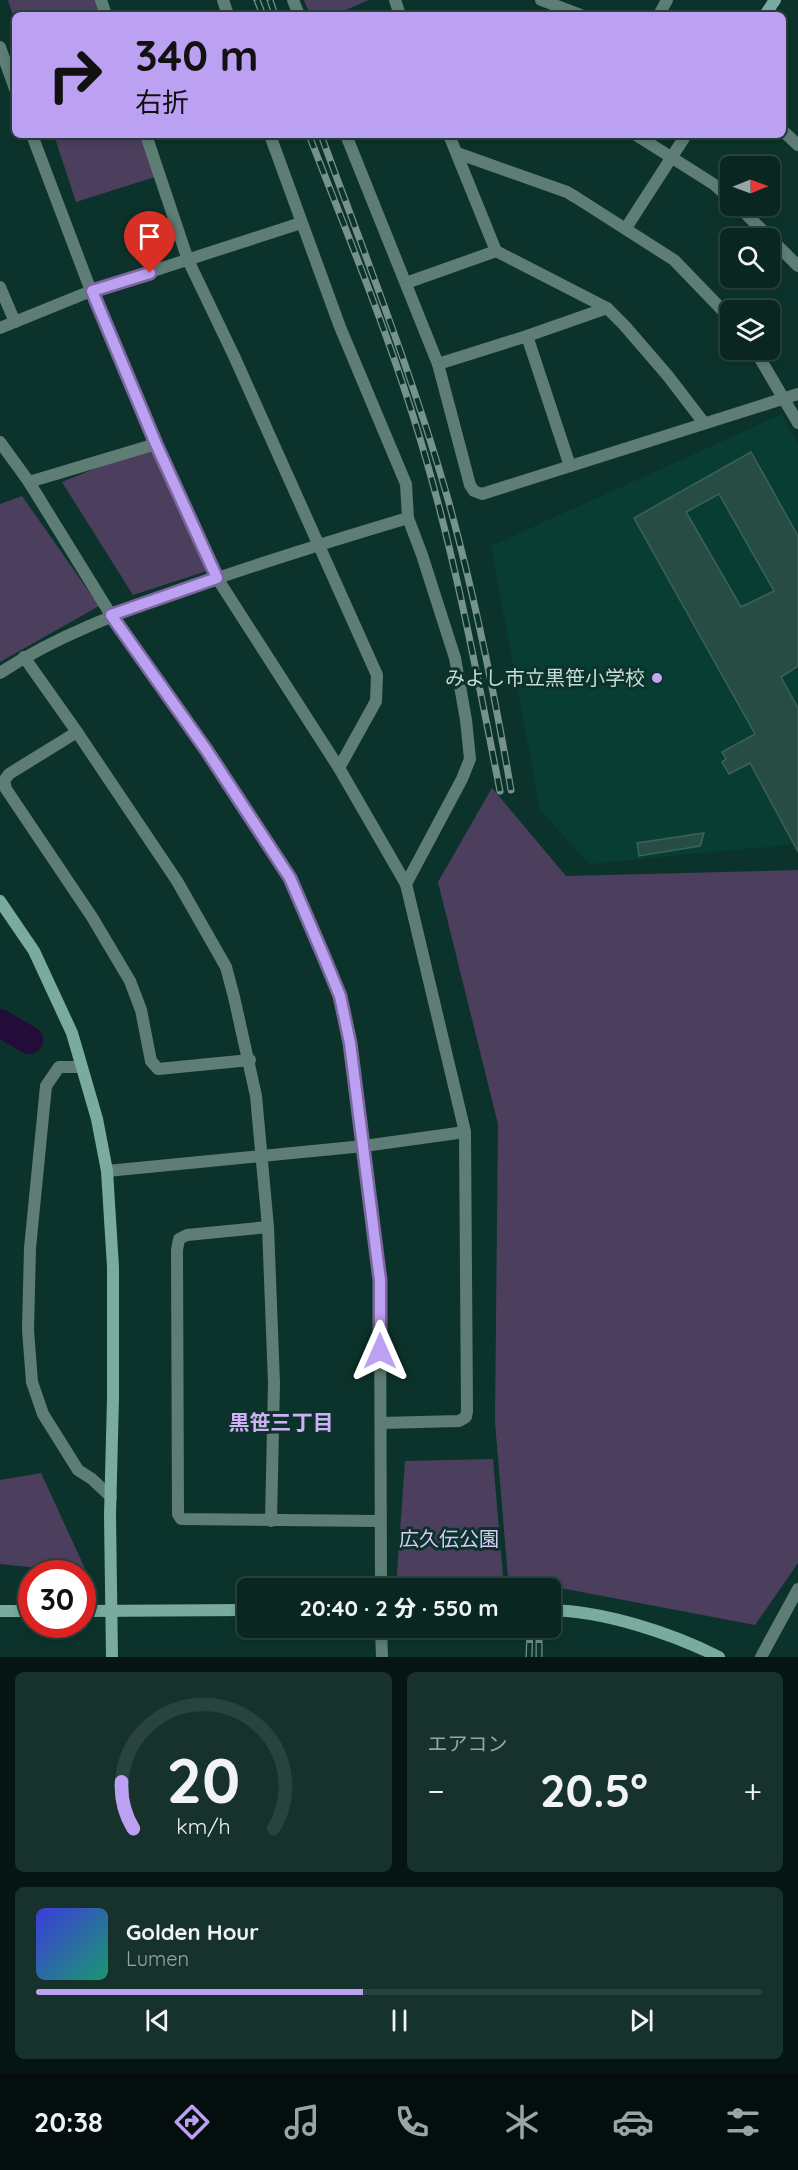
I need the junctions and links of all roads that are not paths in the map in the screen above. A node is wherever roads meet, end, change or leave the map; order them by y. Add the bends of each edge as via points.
1 (541, 0) edge
2 (572, 12) edge
3 (0, 47) edge
4 (12, 81) edge
5 (33, 138) edge
6 (147, 138) edge
7 (271, 138) edge
8 (347, 138) edge
9 (450, 138) edge
10 (641, 138) edge
11 (684, 138) edge
12 (457, 153) junction
13 (671, 158) junction
14 (720, 189) edge
15 (748, 216) edge
16 (301, 223) junction
17 (626, 228) junction
18 (496, 251) junction
19 (188, 260) junction
20 (798, 266) edge
21 (406, 283) junction
22 (0, 287) edge
23 (92, 291) junction
24 (606, 308) junction
25 (720, 308) edge
26 (15, 322) junction
27 (0, 328) edge
28 (527, 336) junction
29 (761, 360) edge
30 (438, 364) junction
31 (798, 394) edge
32 (783, 398) junction
33 (704, 423) junction
34 (798, 423) edge
35 (0, 442) edge
36 (156, 444) junction
37 (570, 466) junction
38 (29, 482) junction
39 (408, 518) junction
40 (318, 544) junction
41 (217, 578) junction
42 (111, 615) junction
43 (24, 657) junction
44 (0, 673) edge
45 (77, 732) junction
46 (339, 768) junction
47 (406, 884) junction
48 (0, 901) edge
49 (250, 1060) junction
50 (81, 1066) junction
51 (465, 1132) junction
52 (364, 1146) junction
53 (261, 1155) junction
54 (107, 1172) junction
55 (268, 1227) junction
56 (381, 1423) junction
57 (111, 1497) junction
58 (271, 1521) junction
59 (380, 1521) junction
60 (381, 1578) edge
61 (797, 1592) edge
62 (237, 1610) edge
63 (561, 1610) edge
64 (0, 1611) edge
65 (18, 1611) edge
66 (96, 1612) edge
67 (110, 1612) junction
68 (381, 1638) edge
69 (112, 1657) edge
70 (382, 1657) edge
71 (719, 1657) edge
72 (761, 1657) edge

1 - 2 street
3 - 4 street
5 - 23 street
6 - 19 street
7 - 16 street
8 - 21 street
9 - 12 street
10 - 13 street
11 - 13 street
12 - 17 street via 567,192
12 - 18 street
13 - 14 street
13 - 17 street
15 - 20 street
16 - 19 street
16 - 39 street via 403,475
17 - 25 street via 674,260
18 - 21 street
18 - 24 street
19 - 23 street
19 - 40 street
21 - 30 street
22 - 26 street
23 - 26 street
23 - 36 street
24 - 28 street
24 - 33 street via 668,376
26 - 27 street
28 - 30 street
28 - 37 street
29 - 32 street
30 - 37 street via 474,491 482,494
31 - 32 street
32 - 33 street
32 - 34 street
33 - 37 street
35 - 38 street
36 - 38 street
36 - 41 street
38 - 42 street
39 - 40 street
39 - 47 street via 455,658 470,759
40 - 41 street
40 - 46 street via 377,675 376,701
41 - 42 street
41 - 46 street
42 - 43 street
42 - 52 street via 290,878 340,996
43 - 44 street
43 - 45 street
45 - 49 street via 177,880 226,967
45 - 49 street via 9,774 4,780 6,789 130,981 141,1010 151,1061 158,1069
46 - 47 street
47 - 51 street
48 - 50 street via 34,951 72,1033
49 - 53 street
50 - 54 street
50 - 57 street via 59,1067 46,1086 30,1248 28,1330 33,1382 43,1414 78,1470
51 - 52 street
51 - 56 street via 466,1417 459,1421
52 - 53 street
52 - 56 street via 380,1280
53 - 54 street
53 - 55 street
54 - 57 street via 113,1267
55 - 58 street via 274,1383
55 - 58 street via 179,1239 177,1498 181,1519
56 - 59 street
57 - 67 street
58 - 59 street
59 - 60 street
61 - 72 street
62 - 67 street
63 - 71 street via 673,1636
64 - 65 street
66 - 67 street
67 - 69 street
68 - 70 street

